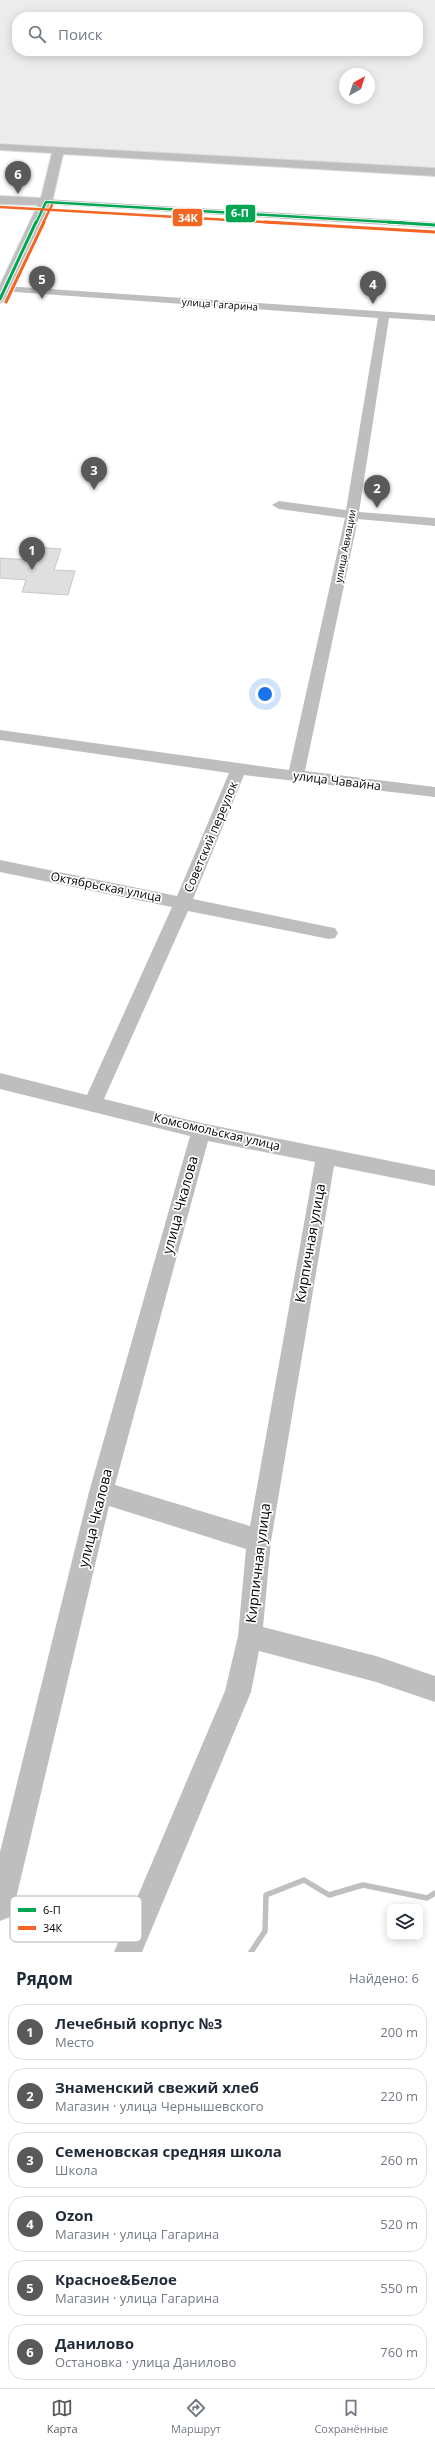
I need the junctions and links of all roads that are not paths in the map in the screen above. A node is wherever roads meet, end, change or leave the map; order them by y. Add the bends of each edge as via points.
1 (0, 147) edge
2 (58, 152) junction
3 (435, 172) edge
4 (0, 200) edge
5 (46, 202) junction
6 (435, 225) edge
7 (2, 294) edge
8 (384, 314) junction
9 (435, 318) edge
10 (279, 505) dead end
11 (352, 515) junction
12 (435, 522) edge
13 (0, 735) edge
14 (239, 769) junction
15 (296, 776) junction
16 (435, 792) edge
17 (0, 866) edge
18 (184, 903) junction
19 (329, 933) dead end
20 (0, 1081) edge
21 (93, 1102) junction
22 (201, 1131) junction
23 (326, 1156) junction
24 (435, 1178) edge
25 (101, 1492) junction
26 (259, 1541) junction
27 (250, 1636) junction
28 (435, 1689) edge
29 (0, 1907) edge
30 (142, 1919) edge
31 (132, 1942) edge
32 (128, 1952) edge

1 - 2 main road
2 - 3 main road
2 - 5 main road
4 - 5 main road
5 - 6 street
5 - 7 main road
7 - 8 street, улица Гагарина
8 - 9 street, улица Гагарина
8 - 11 street, улица Авиации
10 - 11 street
11 - 12 street
11 - 15 street, улица Авиации
13 - 14 street, Советский переулок
14 - 15 street, улица Чавайна
14 - 18 street, Советский переулок
15 - 16 street, улица Чавайна
17 - 18 street, Октябрьская улица
18 - 19 street, Октябрьская улица
18 - 21 street, Советский переулок
20 - 21 street, Комсомольская улица
21 - 22 street, Комсомольская улица
22 - 23 street, Комсомольская улица
22 - 25 street, улица Чкалова
23 - 24 street, Комсомольская улица
23 - 26 street, Кирпичная улица
25 - 26 street
25 - 29 street, улица Чкалова
26 - 27 street, Кирпичная улица
27 - 28 street via 376,1669
27 - 30 street, Кирпичная улица via 238,1692
31 - 32 street, Кирпичная улица

